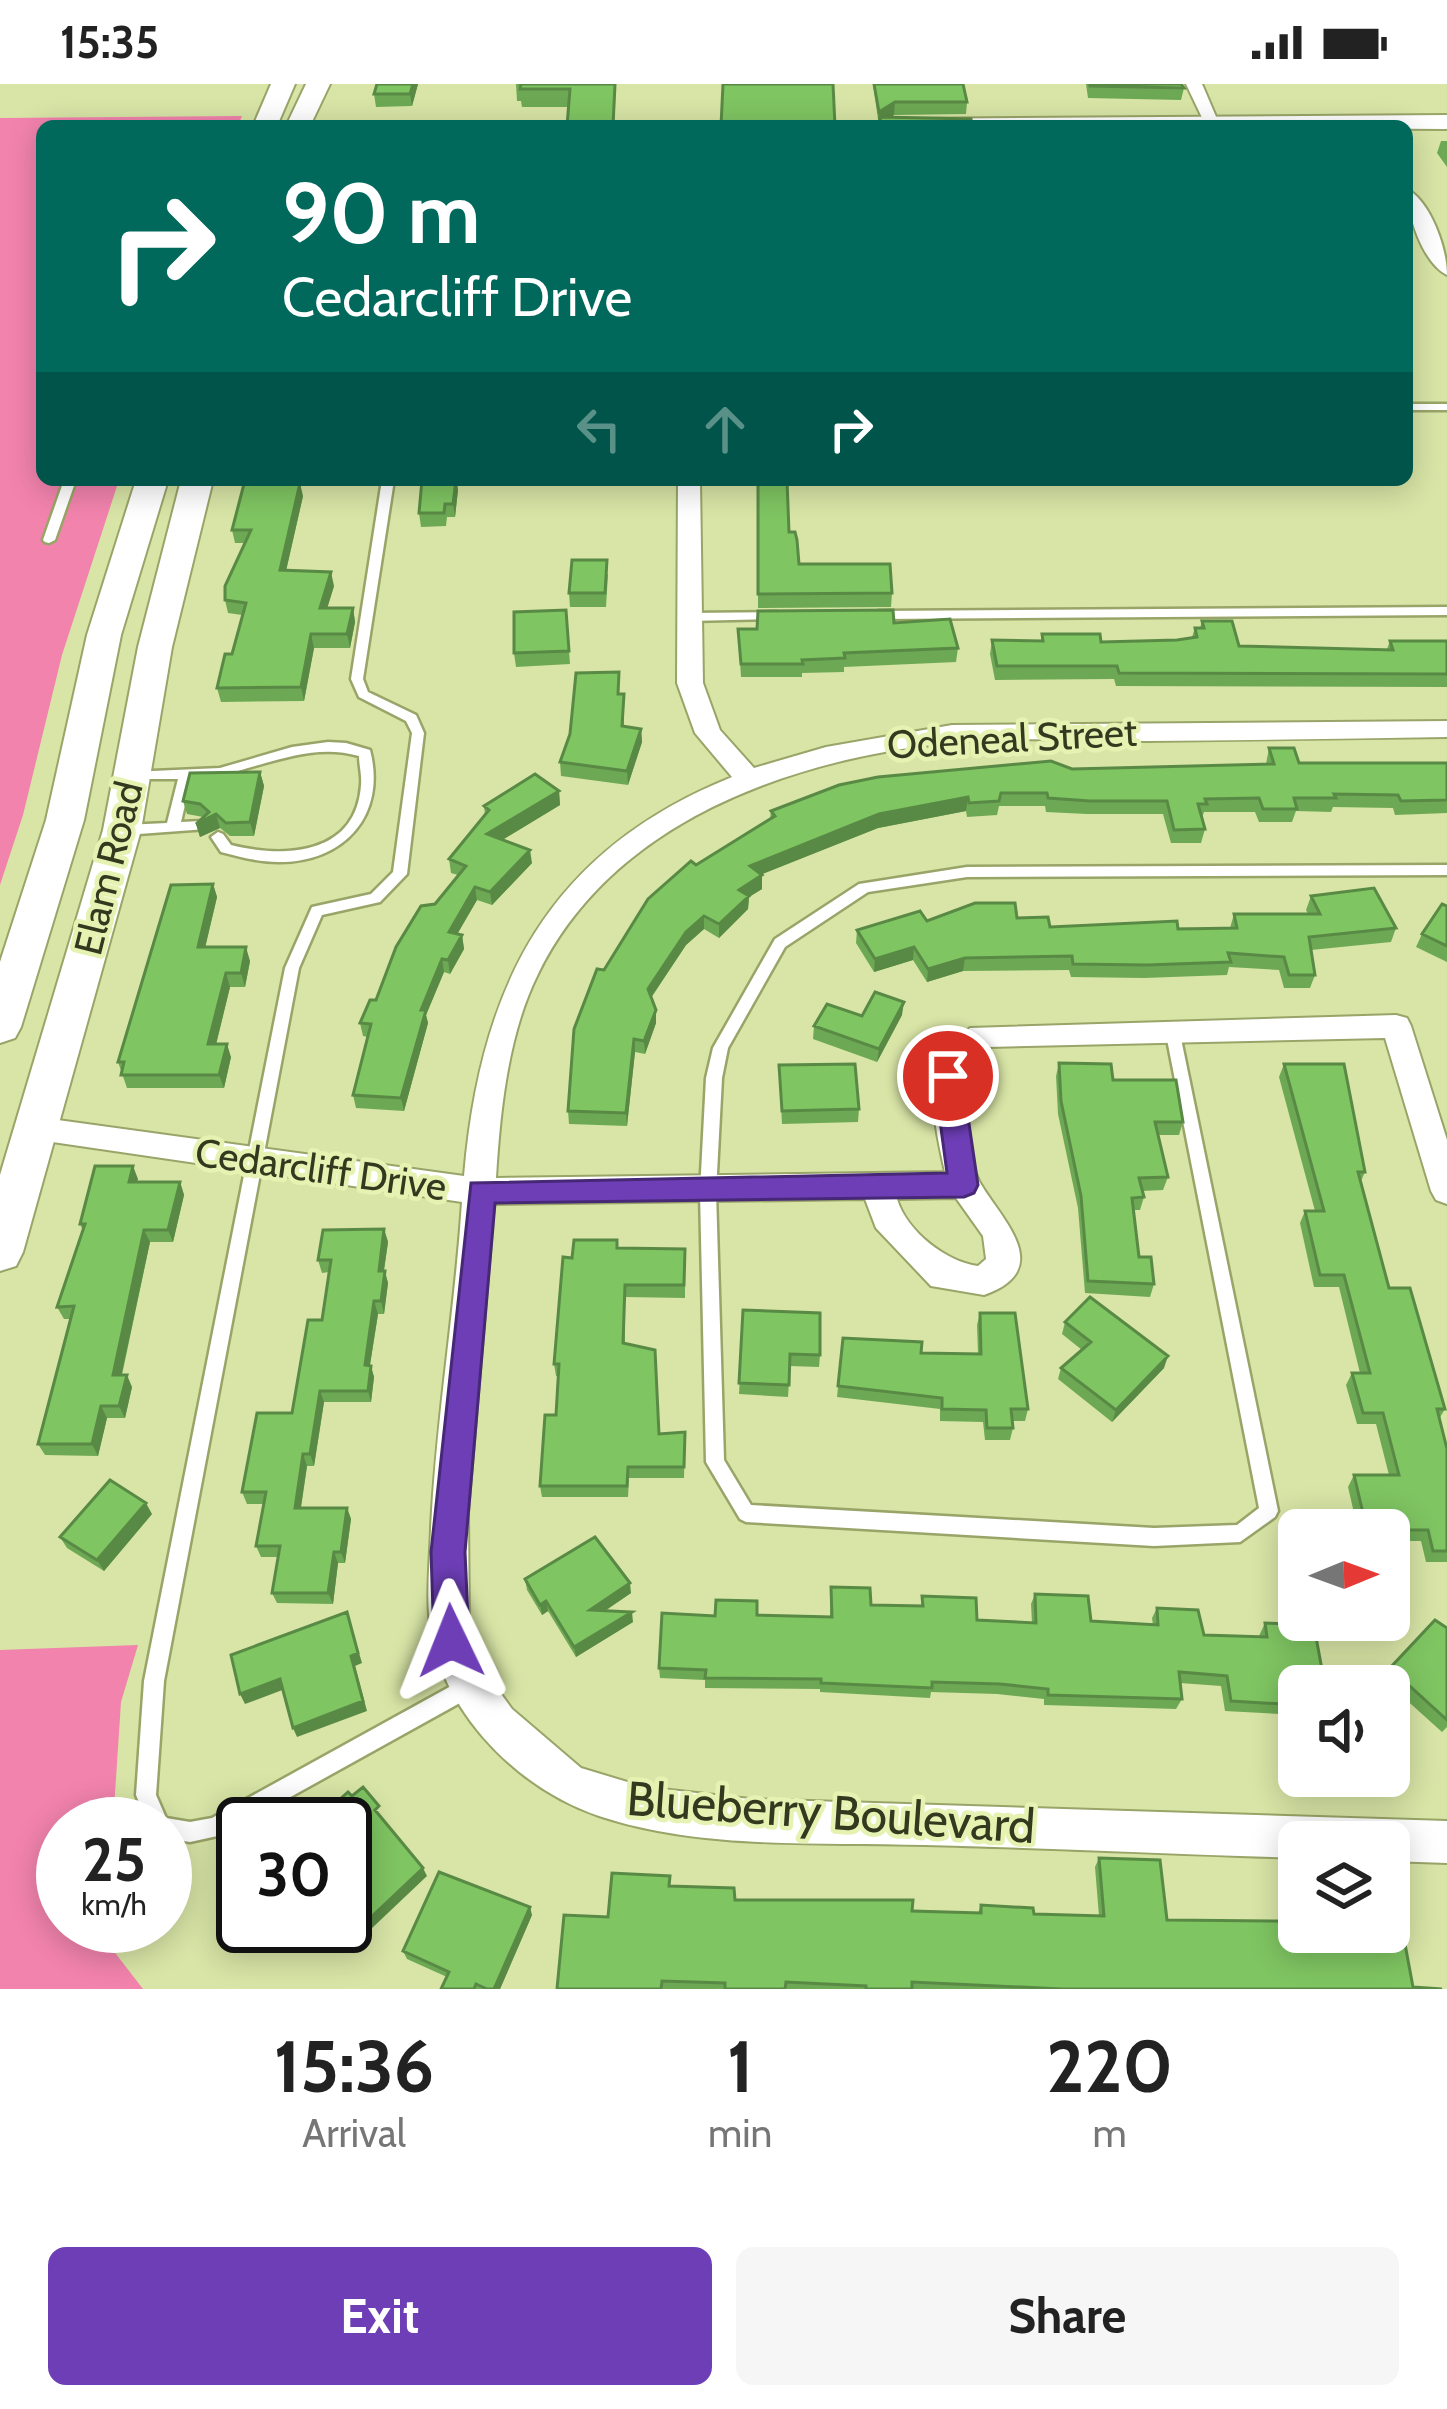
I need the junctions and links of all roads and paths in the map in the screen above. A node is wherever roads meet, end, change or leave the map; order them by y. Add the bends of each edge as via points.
1 (283, 84) edge
2 (318, 84) edge
3 (1194, 84) edge
4 (268, 120) edge
5 (301, 120) edge
6 (1212, 120) edge
7 (1447, 122) edge
8 (1413, 123) edge
9 (1414, 221) edge
10 (1447, 269) edge
11 (1413, 407) edge
12 (1447, 407) edge
13 (68, 486) edge
14 (150, 486) edge
15 (195, 486) edge
16 (387, 486) edge
17 (689, 486) edge
18 (49, 540) dead end
19 (1447, 610) edge
20 (784, 616) edge
21 (855, 616) edge
22 (689, 617) junction
23 (1447, 730) edge
24 (186, 772) junction
25 (132, 776) junction
26 (747, 777) junction
27 (202, 826) edge
28 (173, 828) junction
29 (122, 830) junction
30 (218, 837) edge
31 (1447, 870) edge
32 (0, 1028) edge
33 (1172, 1029) junction
34 (18, 1123) edge
35 (254, 1159) junction
36 (964, 1185) junction
37 (878, 1189) junction
38 (482, 1191) junction
39 (1447, 1191) edge
40 (708, 1192) junction
41 (0, 1252) edge
42 (472, 1685) junction
43 (146, 1797) edge
44 (192, 1832) edge
45 (1447, 1842) edge

1 - 4 main road
2 - 5 main road
3 - 6 street
7 - 8 main road
9 - 10 street
11 - 12 lane
13 - 18 lane
14 - 32 main road, Elam Road via 104,635 65,820
15 - 25 main road, Elam Road
16 - 35 lane via 357,679 363,694 411,718 418,733 400,874 375,898 316,911 302,938
17 - 22 street
19 - 21 lane
20 - 22 lane
22 - 26 street via 696,709
23 - 26 street, Odeneal Street via 952,734 808,757
24 - 25 lane
24 - 28 lane
24 - 30 lane via 224,772 310,746 365,753 370,778 361,805 334,843 298,860 276,860 226,848
25 - 29 main road, Elam Road
26 - 38 street, Odeneal Street via 645,833 528,964 489,1097
27 - 28 lane
28 - 29 lane
29 - 34 main road, Elam Road
31 - 40 lane via 967,872 864,888 780,943 721,1048
33 - 36 street via 1001,1032 963,1046 952,1060 947,1097
33 - 39 street via 1396,1026
33 - 40 lane via 1269,1511 1240,1533 1154,1537 746,1513 715,1462
34 - 35 street, Cedarcliff Drive
34 - 41 main road, Elam Road
35 - 38 street, Cedarcliff Drive
35 - 43 lane via 154,1681
36 - 37 street, Cedarcliff Drive
36 - 37 street via 1006,1252 983,1281 943,1276 886,1218
37 - 40 street, Cedarcliff Drive
38 - 40 street, Cedarcliff Drive
38 - 42 street, Blueberry Boulevard via 448,1552 451,1641
42 - 44 lane via 215,1828
42 - 45 street, Blueberry Boulevard via 524,1753 572,1785 638,1807

